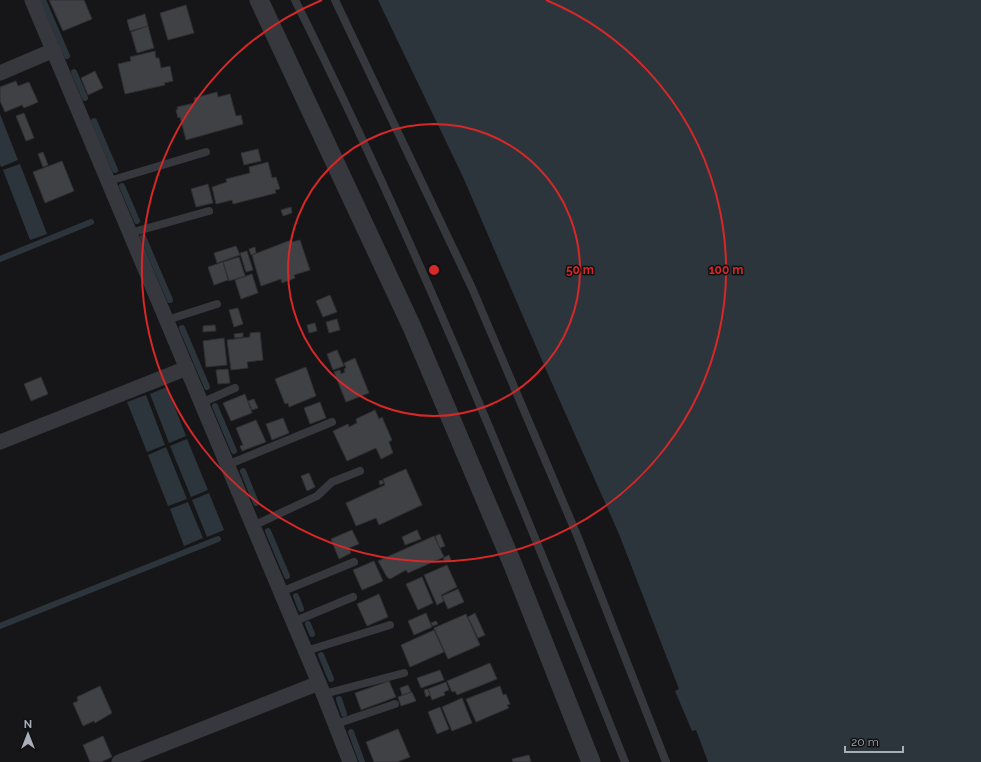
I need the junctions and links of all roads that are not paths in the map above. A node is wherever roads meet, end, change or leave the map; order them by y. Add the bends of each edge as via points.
1 (32, 0) edge
2 (259, 0) edge
3 (295, 0) edge
4 (335, 0) edge
5 (54, 50) junction
6 (0, 73) edge
7 (206, 152) dead end
8 (108, 181) junction
9 (209, 211) dead end
10 (130, 233) junction
11 (217, 304) dead end
12 (167, 320) junction
13 (187, 368) junction
14 (235, 388) dead end
15 (201, 403) junction
16 (332, 422) dead end
17 (0, 442) edge
18 (227, 465) junction
19 (360, 471) dead end
20 (253, 526) junction
21 (354, 562) dead end
22 (281, 592) junction
23 (353, 597) dead end
24 (293, 622) junction
25 (390, 625) dead end
26 (306, 651) junction
27 (404, 673) dead end
28 (322, 689) junction
29 (395, 704) dead end
30 (336, 724) junction
31 (119, 762) edge
32 (350, 762) edge
33 (591, 762) edge
34 (625, 762) edge
35 (666, 762) edge

1 - 5 street
2 - 33 street via 412,327 513,565
3 - 34 lane via 337,83 437,307 542,552
4 - 35 lane via 472,288 577,535
5 - 6 street
5 - 8 street
7 - 8 lane
8 - 10 street
9 - 10 lane
10 - 12 street
11 - 12 lane
12 - 13 street
13 - 15 street
13 - 17 street
14 - 15 lane
15 - 18 street
16 - 18 lane
18 - 20 street
19 - 20 lane via 332,482 317,496
20 - 22 street
21 - 22 lane
22 - 24 street
23 - 24 lane
24 - 26 street
25 - 26 lane
26 - 28 street
27 - 28 lane
28 - 30 street
28 - 31 street
29 - 30 lane
30 - 32 street

